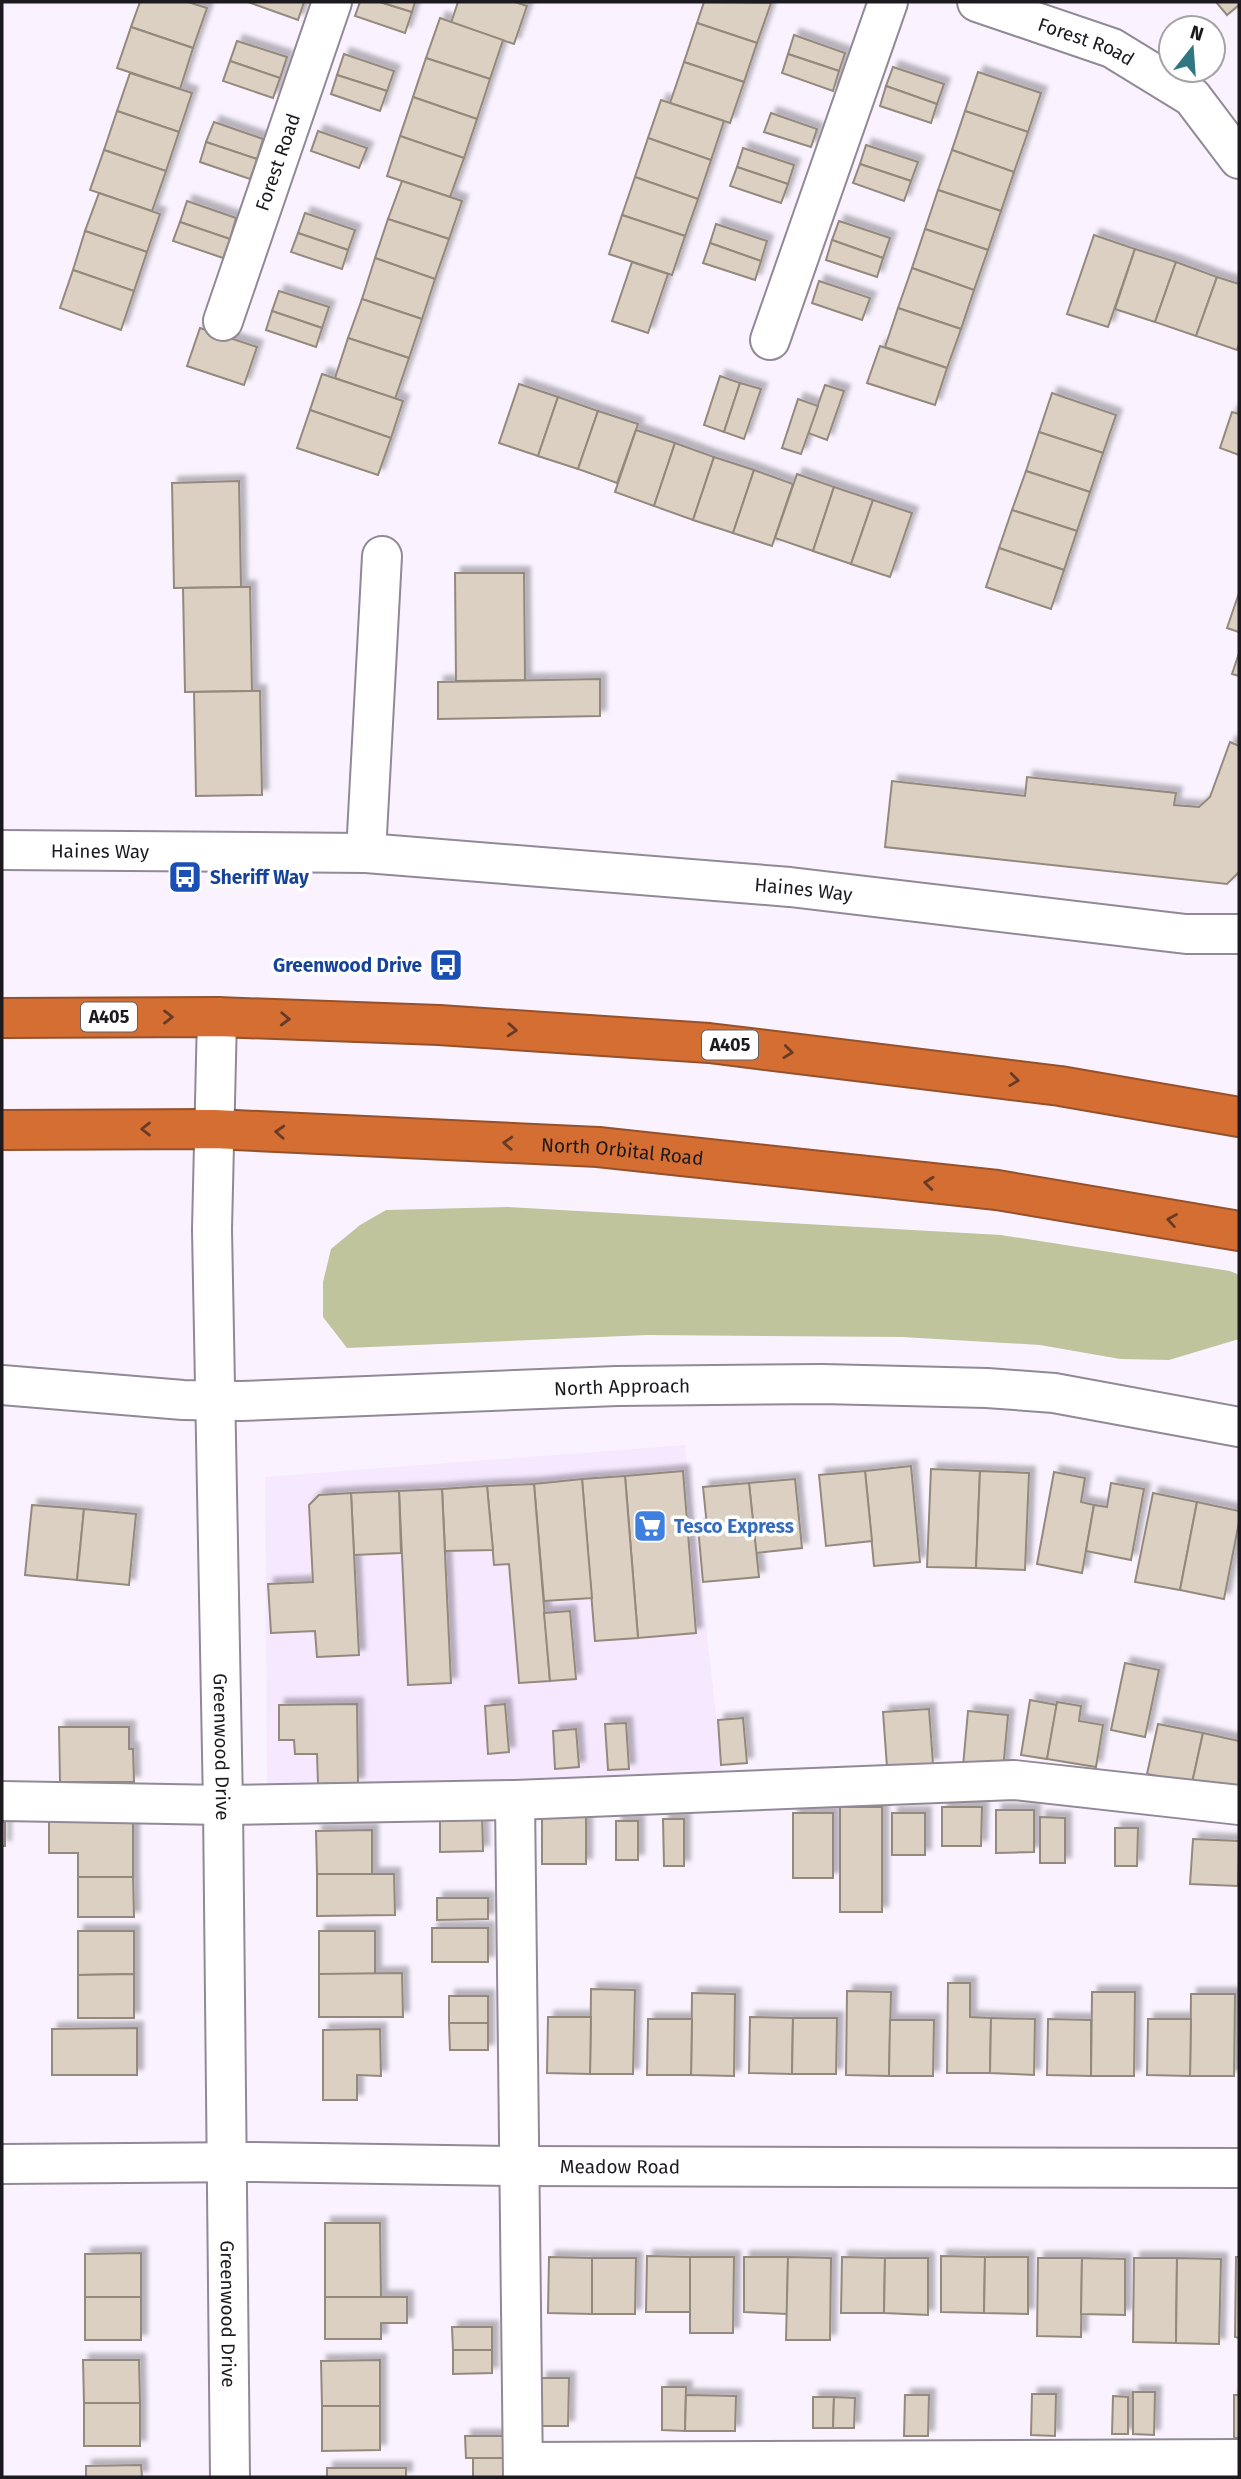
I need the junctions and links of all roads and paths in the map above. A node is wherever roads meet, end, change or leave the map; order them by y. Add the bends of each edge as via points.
1 (332, 2) edge
2 (888, 2) edge
3 (977, 2) edge
4 (1239, 159) edge
5 (223, 321) dead end
6 (770, 340) dead end
7 (382, 556) dead end
8 (2, 849) edge
9 (366, 853) junction
10 (1239, 934) edge
11 (217, 1017) junction
12 (2, 1018) edge
13 (1239, 1117) edge
14 (214, 1129) junction
15 (2, 1130) edge
16 (1239, 1231) edge
17 (2, 1385) edge
18 (215, 1401) junction
19 (1239, 1427) edge
20 (514, 1800) junction
21 (2, 1801) edge
22 (223, 1805) junction
23 (1239, 1805) edge
24 (227, 2163) junction
25 (2, 2164) edge
26 (518, 2166) junction
27 (1239, 2168) edge
28 (1239, 2459) edge
29 (523, 2470) edge
30 (230, 2477) edge

1 - 5 street, Forest Road
2 - 6 street
3 - 4 street, Forest Road via 1112,48 1192,97
7 - 9 street
8 - 9 street, Haines Way
9 - 10 street, Haines Way via 790,887 1186,934
12 -> 11 highway, A405
11 -> 13 highway, A405 via 439,1025 709,1043 1060,1086
11 - 14 street, Greenwood Drive
14 -> 15 highway, North Orbital Road
16 -> 14 highway, North Orbital Road via 997,1190 598,1147
14 - 18 street, Greenwood Drive
17 - 18 street, North Approach
18 - 19 street, North Approach via 617,1386 987,1388 1054,1393
18 - 22 street, Greenwood Drive
20 - 22 street
20 - 23 street via 1014,1780
20 - 26 street
21 - 22 street
22 - 24 street, Greenwood Drive
24 - 25 street, Meadow Road
24 - 26 street, Meadow Road
24 - 30 street, Greenwood Drive
26 - 27 street, Meadow Road
26 - 29 street
28 - 29 street

